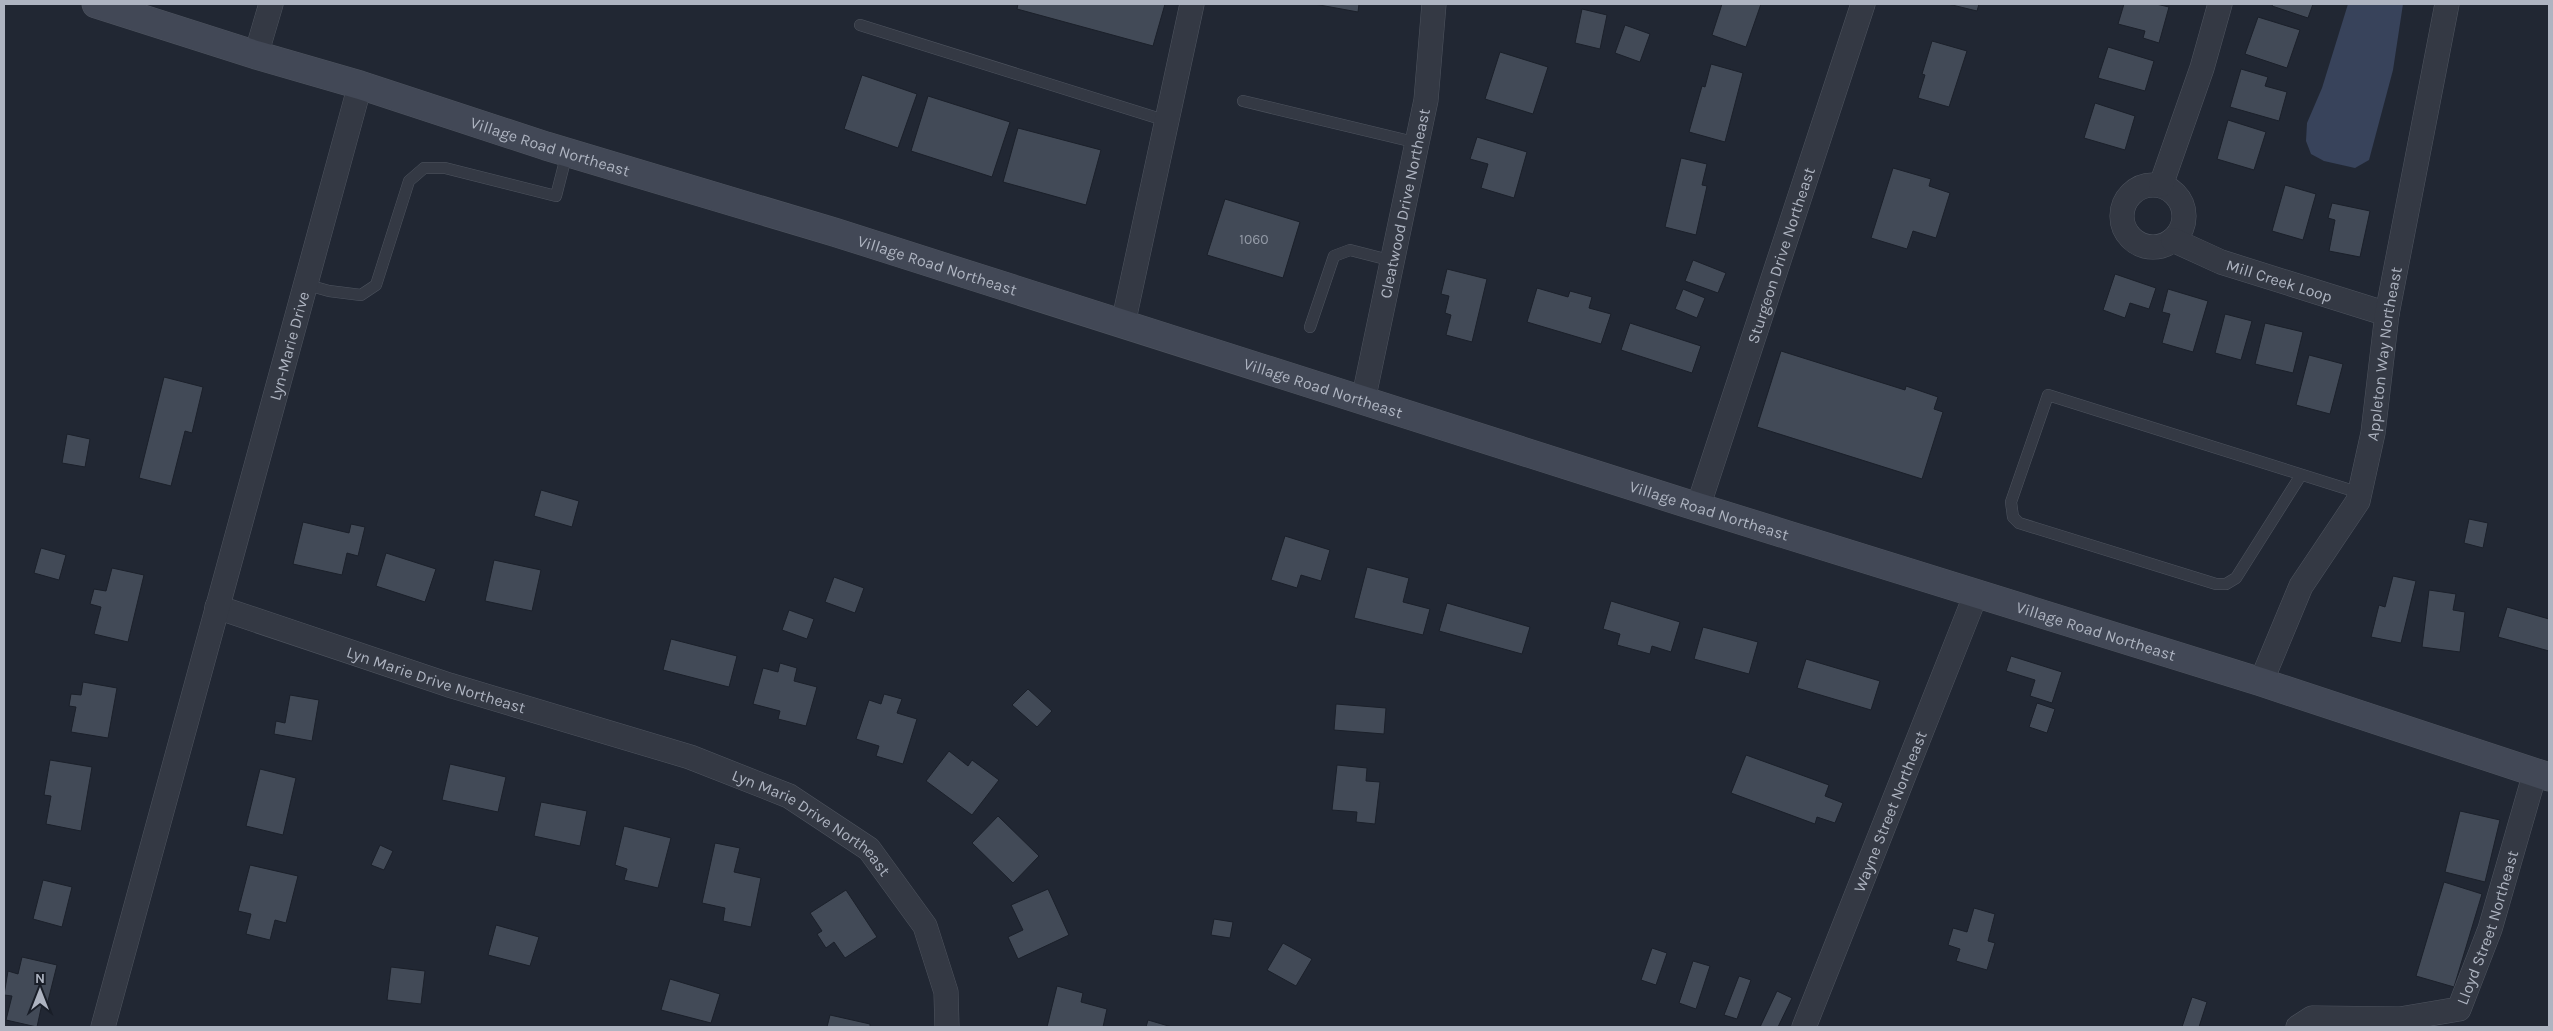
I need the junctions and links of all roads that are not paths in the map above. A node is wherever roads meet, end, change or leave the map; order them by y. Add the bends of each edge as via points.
1 (96, 4) edge
2 (271, 4) edge
3 (1192, 4) edge
4 (1434, 4) edge
5 (1863, 4) edge
6 (2220, 4) edge
7 (2447, 4) edge
8 (860, 26) dead end
9 (256, 55) junction
10 (360, 85) junction
11 (1243, 101) dead end
12 (1167, 121) junction
13 (1418, 143) junction
14 (567, 152) junction
15 (2161, 185) junction
16 (2173, 240) junction
17 (1393, 261) junction
18 (304, 284) junction
19 (2388, 314) junction
20 (1123, 324) junction
21 (1310, 327) dead end
22 (1363, 400) junction
23 (2301, 475) junction
24 (2360, 494) junction
25 (1698, 507) junction
26 (1976, 594) junction
27 (217, 607) junction
28 (2261, 682) junction
29 (2542, 776) edge
30 (103, 1027) edge
31 (947, 1027) edge
32 (1804, 1027) edge
33 (2298, 1027) edge

1 - 9 main road, Village Road Northeast
2 - 9 street
3 - 12 street
4 - 13 street, Cleatwood Drive Northeast via 1426,100
5 - 25 street, Sturgeon Drive Northeast
6 - 15 street via 2202,68
7 - 19 street, Appleton Way Northeast
8 - 12 lane
9 - 10 main road, Village Road Northeast
10 - 14 main road, Village Road Northeast
10 - 18 street, Lyn-Marie Drive
11 - 13 lane
12 - 20 street
13 - 17 street, Cleatwood Drive Northeast
14 - 18 lane via 556,196 445,168 424,168 409,181 376,286 361,295
14 - 20 main road, Village Road Northeast
15 - 16 street via 2175,193 2185,213 2184,224
15 - 16 street via 2145,186 2131,194 2124,204 2123,225 2128,234 2144,245 2164,245
16 - 19 street, Mill Creek Loop via 2221,262
17 - 21 lane via 1350,250 1334,256
17 - 22 street, Cleatwood Drive Northeast
18 - 27 street, Lyn-Marie Drive
19 - 24 street, Appleton Way Northeast via 2373,433
20 - 22 main road, Village Road Northeast
22 - 25 main road, Village Road Northeast
23 - 23 lane via 2048,395 2011,502 2013,517 2019,523 2216,584 2226,584 2236,578
23 - 24 lane
24 - 28 street, Appleton Way Northeast via 2301,586
25 - 26 main road, Village Road Northeast
26 - 28 main road, Village Road Northeast
26 - 32 street, Wayne Street Northeast
27 - 30 street
27 - 31 street, Lyn Marie Drive Northeast via 449,685 690,757 789,796 869,849 925,926 946,992
28 - 29 main road, Village Road Northeast
29 - 33 street, Lloyd Street Northeast via 2490,930 2459,1009 2400,1019 2312,1018

